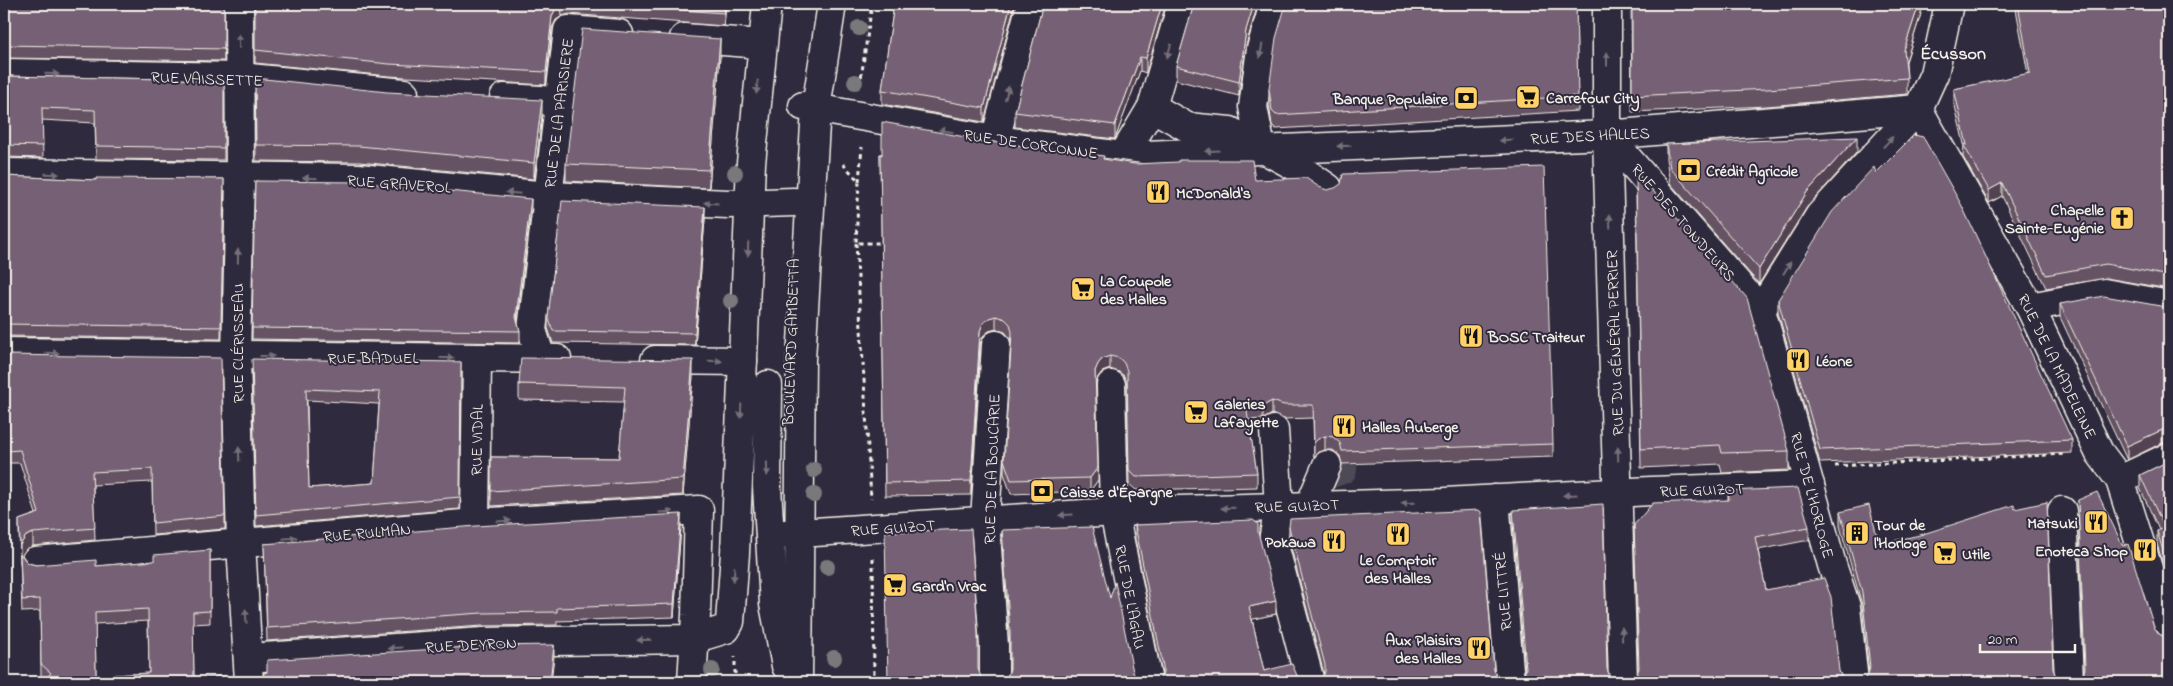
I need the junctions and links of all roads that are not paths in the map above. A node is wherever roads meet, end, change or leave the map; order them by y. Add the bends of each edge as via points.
1 (239, 4) edge
2 (767, 4) edge
3 (816, 4) edge
4 (832, 4) edge
5 (1031, 4) edge
6 (1182, 4) edge
7 (1274, 4) edge
8 (1607, 4) edge
9 (1949, 4) edge
10 (762, 44) junction
11 (4, 73) edge
12 (240, 77) junction
13 (426, 94) edge
14 (483, 97) edge
15 (559, 101) junction
16 (809, 107) junction
17 (1152, 108) junction
18 (1918, 109) junction
19 (1607, 136) junction
20 (995, 140) junction
21 (1261, 148) junction
22 (1123, 156) junction
23 (4, 173) edge
24 (240, 177) junction
25 (1328, 188) edge
26 (548, 196) junction
27 (794, 202) junction
28 (749, 203) junction
29 (2169, 305) edge
30 (2030, 307) junction
31 (1761, 310) junction
32 (996, 345) dead end
33 (4, 352) edge
34 (236, 356) junction
35 (477, 358) junction
36 (541, 358) junction
37 (579, 359) edge
38 (628, 360) edge
39 (743, 361) junction
40 (768, 385) dead end
41 (1112, 385) dead end
42 (1274, 430) dead end
43 (2169, 457) edge
44 (1328, 465) tunnel mouth
45 (1807, 477) junction
46 (2120, 480) junction
47 (1619, 492) junction
48 (1495, 499) junction
49 (1310, 505) junction
50 (1278, 506) junction
51 (2062, 511) dead end
52 (1114, 512) junction
53 (986, 520) junction
54 (475, 522) junction
55 (792, 534) junction
56 (241, 543) junction
57 (35, 561) dead end
58 (2169, 635) edge
59 (693, 640) junction
60 (249, 670) edge
61 (792, 681) edge
62 (692, 682) edge
63 (994, 682) edge
64 (1148, 682) edge
65 (1310, 682) edge
66 (1510, 682) edge
67 (1624, 682) edge
68 (1854, 682) edge
69 (2069, 682) edge

12 -> 1 street, RUE CLÉRISSEAU
2 - 10 street
3 - 16 street, BOULEVARD GAMBETTA
4 - 16 street
20 -> 5 street
6 -> 17 street
7 -> 21 street via 1261,49 1253,107
19 -> 8 street, RUE DU GÉNÉRAL PERRIER
9 - 18 street via 1934,74
10 - 15 street, RUE DE LA PARISIERE via 568,30
10 -> 28 street
11 -> 12 street, RUE VAISSETTE
12 - 13 street, RUE VAISSETTE
12 - 24 street, RUE CLÉRISSEAU
14 - 15 street
15 - 26 street, RUE DE LA PARISIERE
20 -> 16 street, RUE DE CORCONNE
16 - 27 street, BOULEVARD GAMBETTA
16 - 55 street via 802,359
17 - 21 street via 1188,127 1230,131
17 - 22 street
18 - 19 street, RUE DES HALLES
18 - 30 street, RUE DE LA MADELEINE
31 -> 18 street via 1820,215
19 -> 21 street, RUE DES HALLES
19 - 31 street, RUE DES TONDEURS
47 -> 19 street, RUE DU GÉNÉRAL PERRIER
20 - 22 street, RUE DE CORCONNE
21 -> 22 street, RUE DE CORCONNE
21 - 25 street
23 -> 24 street, RUE GRAVEROL
26 -> 24 street, RUE GRAVEROL via 358,178
34 -> 24 street, RUE CLÉRISSEAU
28 -> 26 street, RUE GRAVEROL
26 - 36 street, RUE DE LA PARISIERE via 532,330
27 - 28 street, RUE GRAVEROL
27 - 55 street, BOULEVARD GAMBETTA
28 -> 39 street
29 - 30 street via 2104,293
30 - 46 street, RUE DE LA MADELEINE via 2099,452
31 - 45 street, RUE DE L'HORLOGE
32 - 53 street, RUE DE LA BOUCARIE
33 -> 34 street, RUE BADUEL
34 -> 35 street, RUE BADUEL
56 -> 34 street, RUE CLÉRISSEAU
35 - 36 street, RUE BADUEL
35 - 54 street, RUE VIDAL
36 - 37 street, RUE BADUEL
38 -> 39 street
39 -> 59 street via 730,622 726,629
40 -> 61 street via 767,487 774,604
41 - 52 street, RUE DE L'AGAU
42 - 50 street
43 - 46 street
44 - 49 street
45 - 47 street, RUE GUIZOT
45 - 68 street, RUE DE L'HORLOGE via 1846,607
46 - 58 street, RUE DE LA MADELEINE
47 -> 48 street, RUE GUIZOT
67 -> 47 street, RUE DU GÉNÉRAL PERRIER
48 -> 49 street, RUE GUIZOT
48 - 66 street, RUE LITTRÉ
49 - 50 street, RUE GUIZOT
50 -> 52 street, RUE GUIZOT
50 - 65 street via 1273,541
51 - 69 street
52 -> 53 street, RUE GUIZOT
52 - 64 street, RUE DE L'AGAU
53 - 55 street, RUE GUIZOT
53 - 63 street, RUE DE LA BOUCARIE
56 -> 54 street, RUE RULMAN
54 -> 59 street, RUE RULMAN via 699,510
55 - 61 street
56 - 57 street, RUE RULMAN
60 -> 56 street, RUE CLÉRISSEAU
59 -> 60 street, RUE DEYRON via 483,642
59 - 62 street

